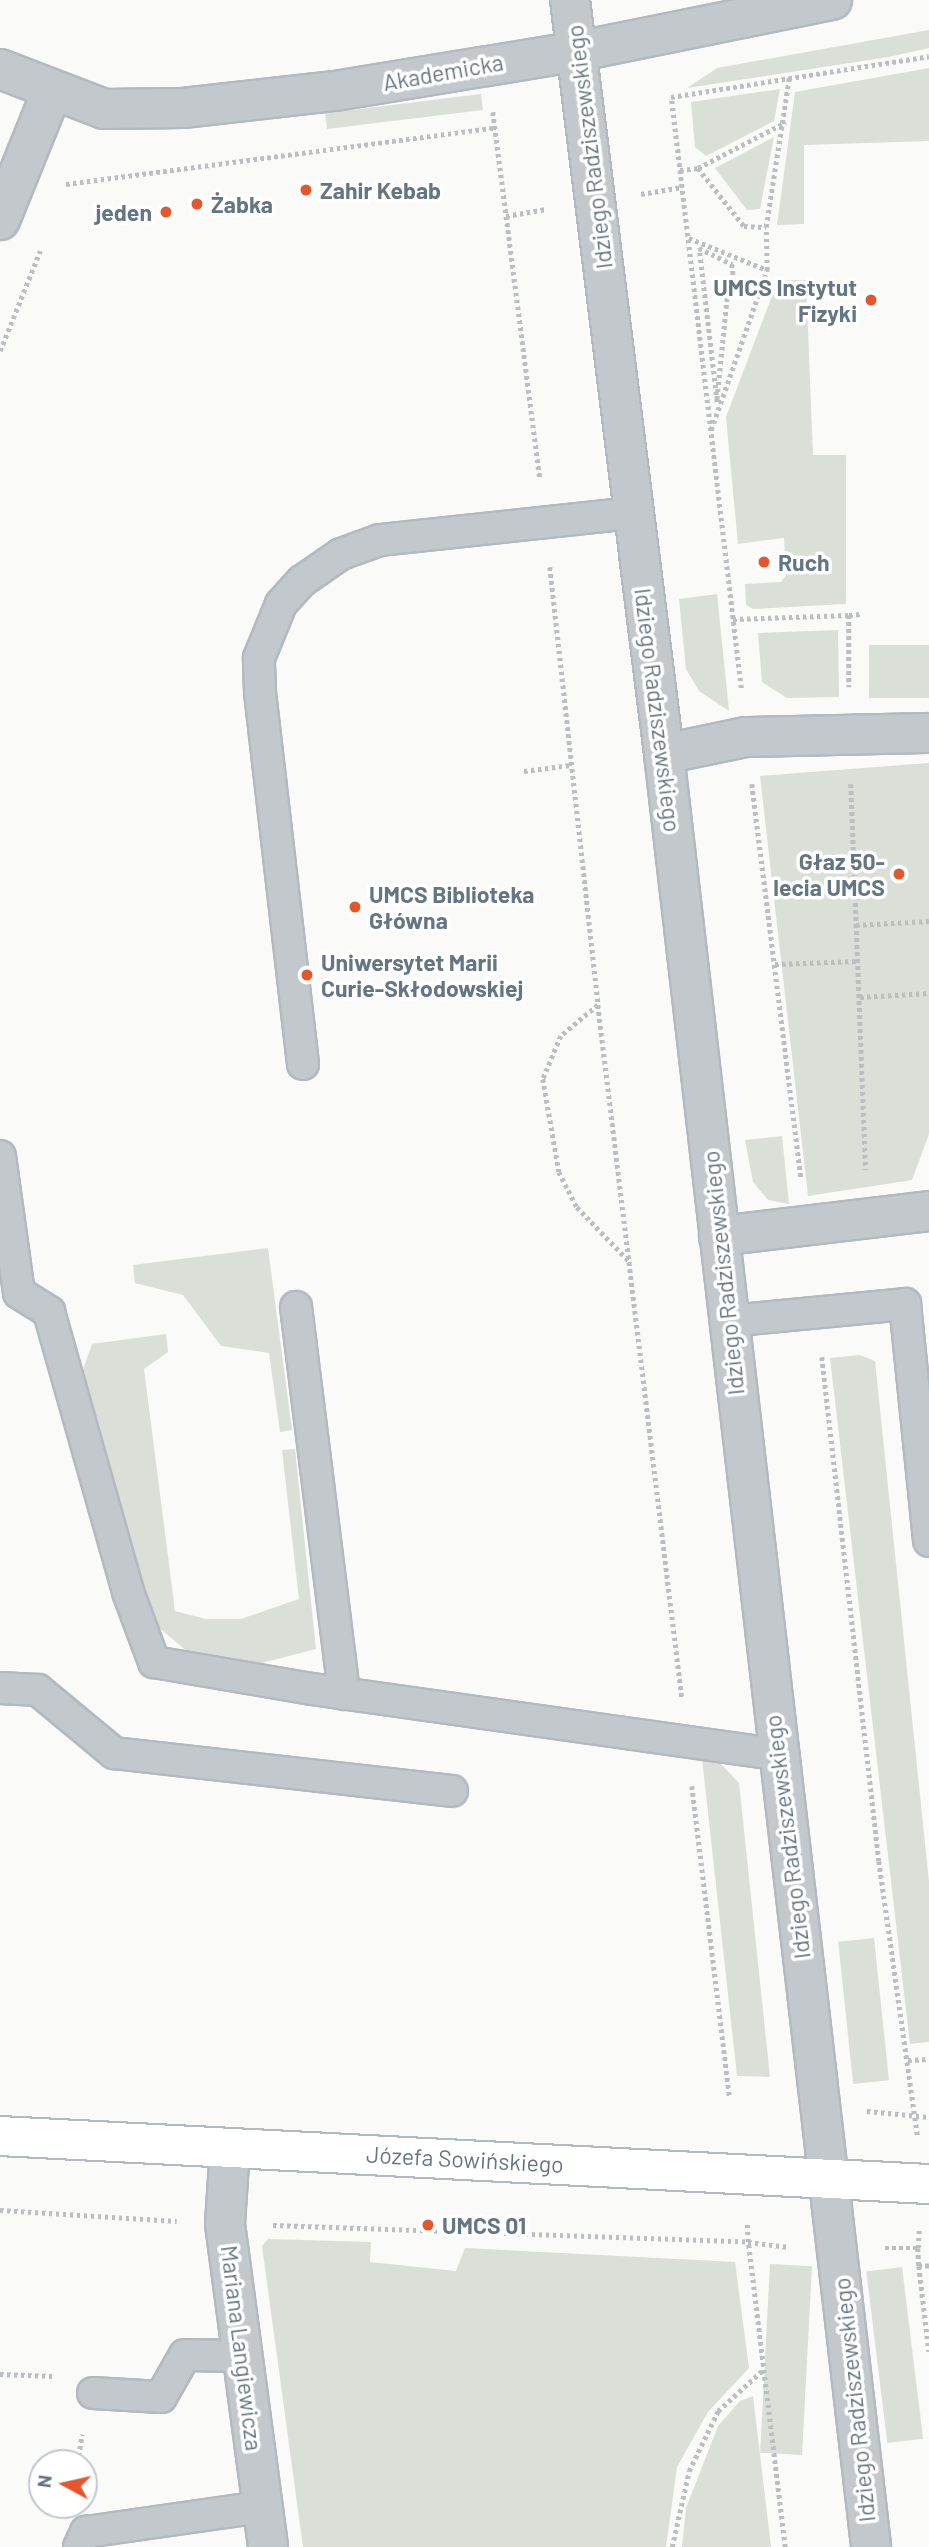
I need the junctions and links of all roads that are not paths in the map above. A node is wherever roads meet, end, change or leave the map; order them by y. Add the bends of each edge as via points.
1 (570, 0) edge
2 (832, 0) edge
3 (579, 51) junction
4 (0, 69) edge
5 (52, 91) junction
6 (0, 220) edge
7 (633, 513) junction
8 (929, 733) edge
9 (664, 754) junction
10 (303, 1064) dead end
11 (0, 1156) edge
12 (929, 1211) edge
13 (719, 1236) junction
14 (296, 1307) dead end
15 (729, 1321) junction
16 (929, 1541) edge
17 (0, 1688) edge
18 (344, 1693) junction
19 (777, 1754) junction
20 (452, 1791) dead end
21 (0, 2136) edge
22 (230, 2148) junction
23 (828, 2178) junction
24 (929, 2184) edge
25 (243, 2356) junction
26 (93, 2393) dead end
27 (262, 2507) junction
28 (79, 2547) edge
29 (268, 2547) edge
30 (871, 2547) edge

1 - 3 street, Idziego Radziszewskiego
2 - 3 street, Akademicka
3 - 5 street, Akademicka via 335,91 183,108 104,109
3 - 7 street, Idziego Radziszewskiego
4 - 5 street, Akademicka
5 - 6 street
7 - 9 street, Idziego Radziszewskiego
7 - 10 lane via 380,540 341,554 302,581 266,634 259,659 260,692
8 - 9 street via 746,737
9 - 13 street, Idziego Radziszewskiego
11 - 18 lane via 19,1293 49,1312 128,1592 154,1662
12 - 13 street
13 - 15 street, Idziego Radziszewskiego
14 - 18 lane
15 - 16 lane via 905,1304
15 - 19 street, Idziego Radziszewskiego
17 - 20 lane via 37,1690 114,1753
18 - 19 lane
19 - 23 street, Idziego Radziszewskiego
21 - 22 main road, Józefa Sowińskiego
22 - 23 main road, Józefa Sowińskiego
22 - 25 street, Mariana Langiewicza via 225,2224
23 - 24 main road, Józefa Sowińskiego
23 - 30 street, Idziego Radziszewskiego
25 - 26 lane via 185,2356 162,2397
25 - 27 street, Mariana Langiewicza
27 - 28 lane via 86,2532
27 - 29 street, Mariana Langiewicza

